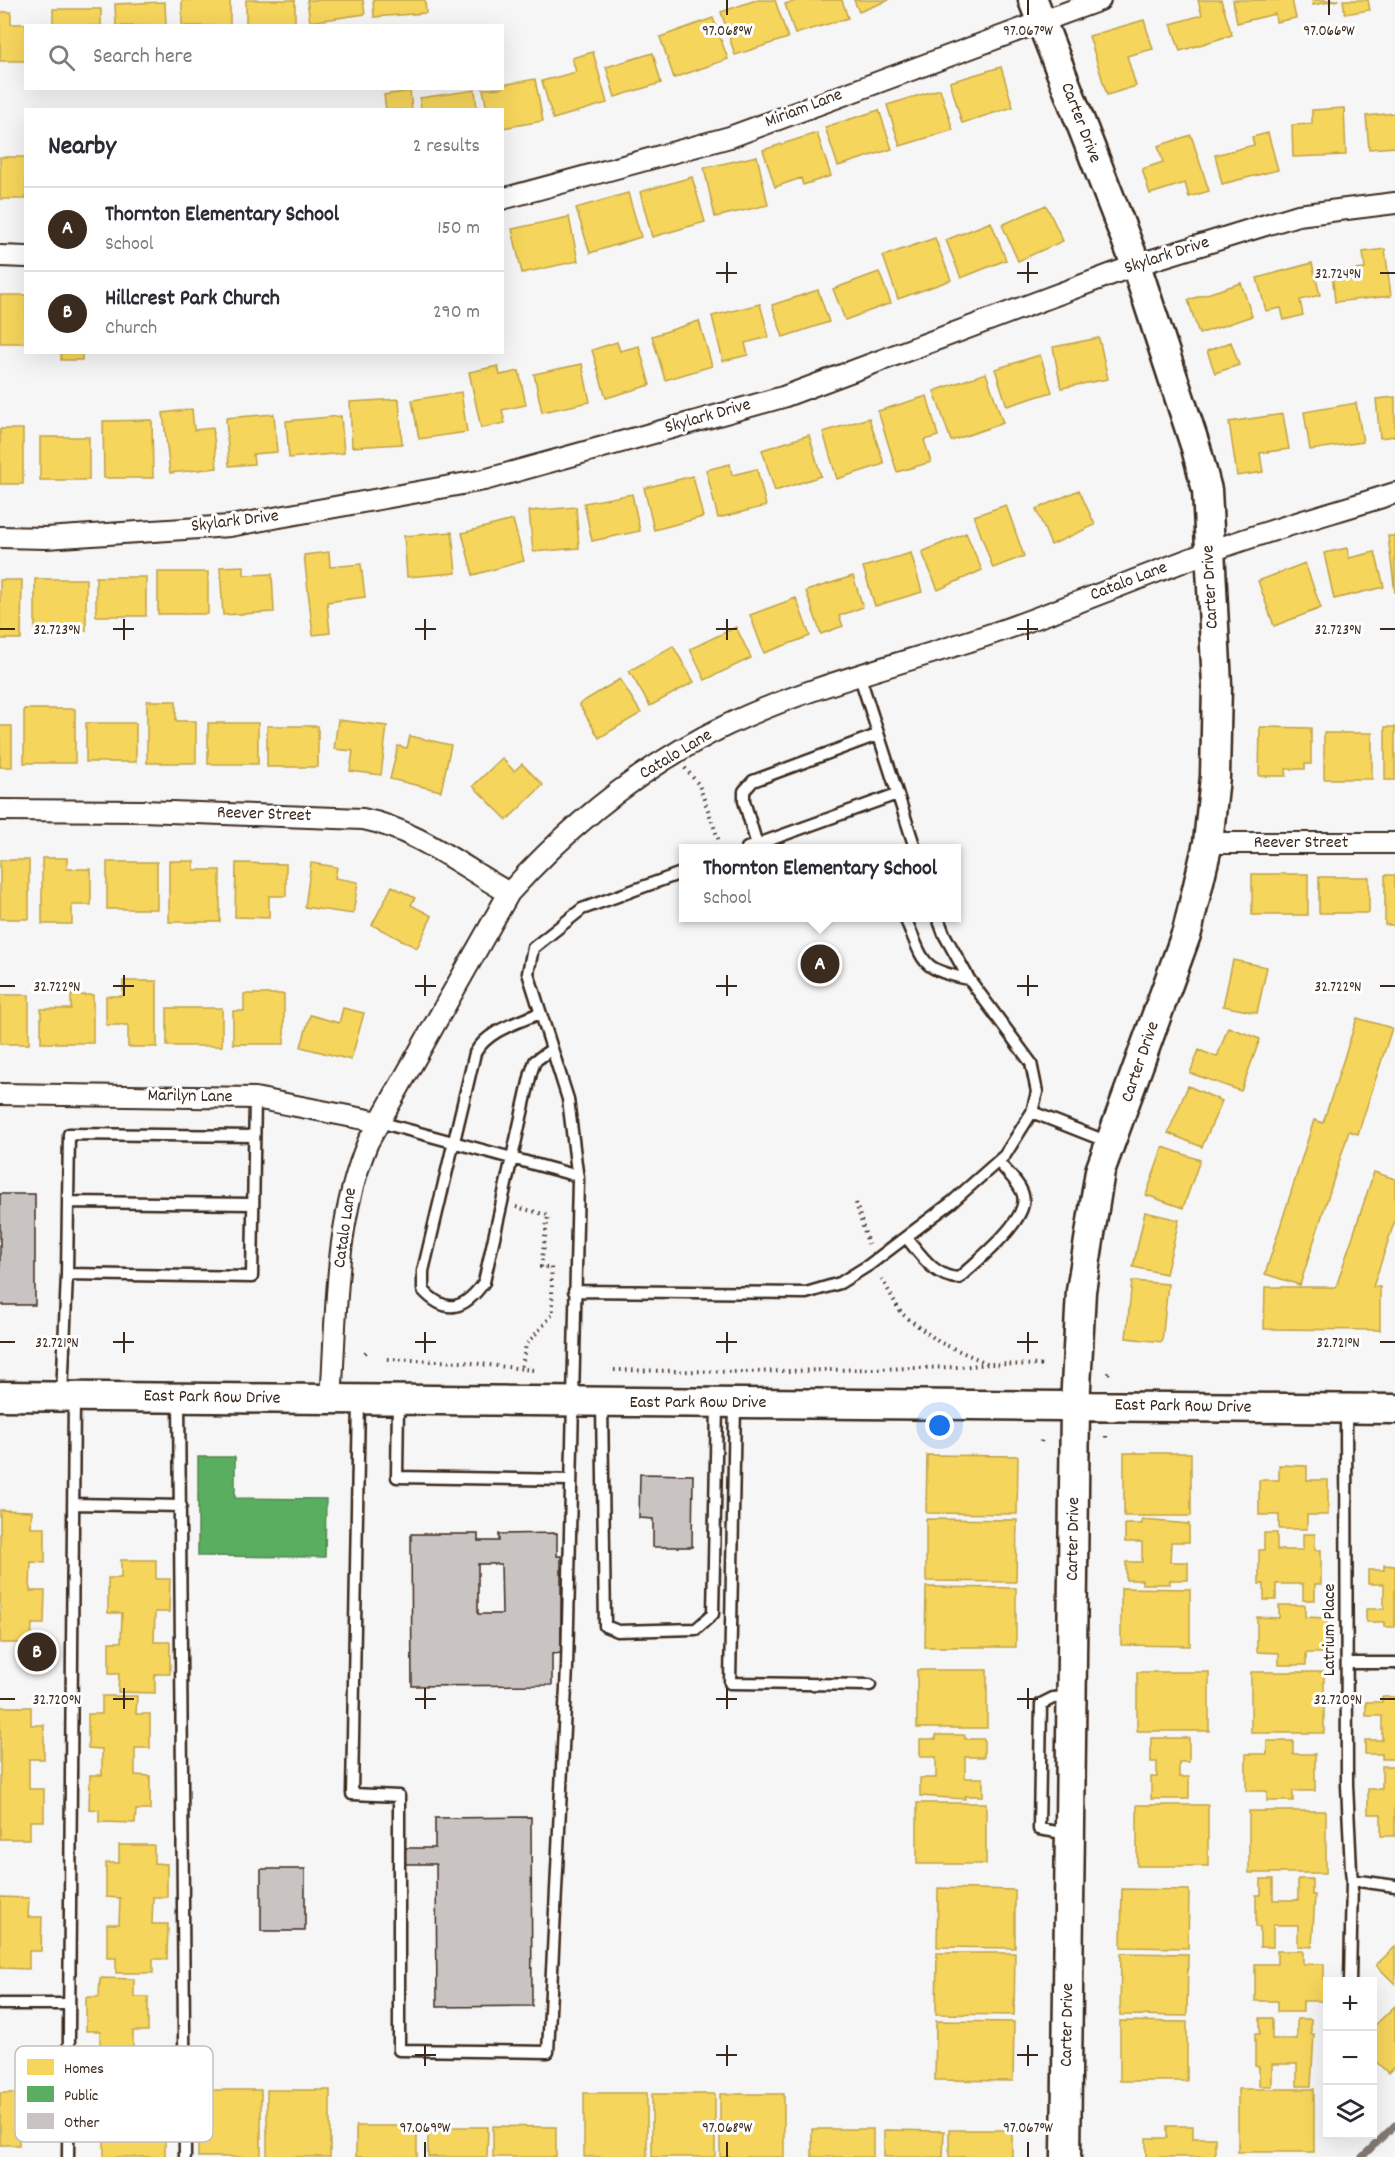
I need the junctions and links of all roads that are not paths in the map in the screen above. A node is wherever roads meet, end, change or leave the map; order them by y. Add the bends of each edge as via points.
1 (1100, 0) edge
2 (1036, 10) edge
3 (504, 198) edge
4 (1395, 203) edge
5 (0, 256) edge
6 (24, 257) edge
7 (1136, 265) junction
8 (1395, 493) edge
9 (0, 537) edge
10 (1209, 552) junction
11 (859, 674) junction
12 (877, 735) junction
13 (897, 794) junction
14 (0, 810) edge
15 (1208, 843) junction
16 (1395, 843) edge
17 (751, 844) edge
18 (760, 844) edge
19 (913, 844) edge
20 (679, 874) edge
21 (509, 893) junction
22 (907, 922) edge
23 (940, 922) edge
24 (969, 979) junction
25 (540, 1013) junction
26 (552, 1050) junction
27 (0, 1094) edge
28 (255, 1098) junction
29 (1032, 1112) junction
30 (379, 1122) junction
31 (254, 1136) junction
32 (455, 1144) junction
33 (1111, 1144) junction
34 (514, 1159) junction
35 (998, 1161) junction
36 (578, 1176) junction
37 (69, 1202) junction
38 (253, 1203) junction
39 (906, 1237) junction
40 (67, 1274) junction
41 (574, 1291) junction
42 (0, 1396) edge
43 (68, 1397) junction
44 (180, 1398) junction
45 (345, 1400) junction
46 (398, 1400) junction
47 (571, 1402) junction
48 (602, 1402) junction
49 (726, 1403) junction
50 (1075, 1406) junction
51 (1346, 1409) junction
52 (1395, 1409) edge
53 (570, 1480) junction
54 (73, 1504) junction
55 (181, 1506) junction
56 (1347, 1663) junction
57 (1395, 1663) edge
58 (870, 1684) dead end
59 (1352, 1880) junction
60 (1395, 1886) edge
61 (1350, 1977) edge
62 (0, 2004) edge
63 (69, 2004) junction
64 (69, 2046) edge
65 (184, 2046) edge
66 (68, 2142) edge
67 (185, 2142) edge
68 (68, 2157) edge
69 (185, 2157) edge
70 (1066, 2157) edge

1 - 2 street, Miriam Lane
2 - 3 street, Miriam Lane via 730,137
2 - 7 street, Carter Drive
4 - 7 street, Skylark Drive via 1298,215
5 - 6 street
7 - 9 street, Skylark Drive via 783,397 484,480 230,526 46,538
7 - 10 street, Carter Drive via 1207,490
8 - 10 street, Catalo Lane
10 - 11 street, Catalo Lane via 1002,630
10 - 15 street, Carter Drive via 1217,685 1215,777
11 - 12 lane
11 - 21 street, Catalo Lane via 728,725 654,765 577,826
12 - 13 lane
12 - 17 lane via 753,781 744,791
13 - 18 lane
13 - 19 lane
14 - 21 street, Reever Street via 363,819 404,832
15 - 16 street, Reever Street
15 - 33 street, Carter Drive via 1187,932
20 - 25 lane via 582,909 533,948 528,973
21 - 30 street, Catalo Lane
22 - 24 lane via 928,967
23 - 24 lane
24 - 29 lane via 1031,1063 1037,1092
25 - 26 lane
25 - 32 lane via 482,1041
26 - 34 lane via 536,1061 531,1073
26 - 36 lane via 568,1099
27 - 28 street, Marilyn Lane
28 - 30 street, Marilyn Lane
28 - 31 lane
29 - 33 lane
29 - 35 lane
30 - 32 lane
30 - 45 street, Catalo Lane via 354,1174 346,1207
31 - 37 lane via 69,1134
31 - 38 lane
32 - 34 lane
32 - 34 lane via 423,1271 423,1290 434,1302 456,1307 472,1300 484,1282
33 - 50 street, Carter Drive via 1100,1172 1081,1290
34 - 36 lane
35 - 39 lane
35 - 39 lane via 1023,1192 1025,1207 1017,1221 959,1278 949,1278 932,1267
36 - 41 lane
37 - 38 lane
37 - 40 lane
38 - 40 lane via 252,1277
39 - 41 lane via 840,1283 806,1293
40 - 43 lane
41 - 47 lane
42 - 43 street, East Park Row Drive
43 - 44 street, East Park Row Drive
43 - 54 lane
44 - 45 street, East Park Row Drive
44 - 55 lane
45 - 46 street, East Park Row Drive
45 - 53 lane via 352,1794 399,1797 399,2050 548,2052 567,1667
46 - 47 street, East Park Row Drive
46 - 53 lane via 397,1477
47 - 48 street, East Park Row Drive
47 - 53 lane
48 - 49 street, East Park Row Drive
48 - 49 lane via 605,1626 618,1631 696,1629 713,1614
49 - 50 street, East Park Row Drive
49 - 58 lane via 730,1683
50 - 51 street, East Park Row Drive
50 - 70 street, Carter Drive
51 - 52 street, East Park Row Drive
51 - 56 lane, Latrium Place
54 - 55 lane
54 - 63 lane
55 - 65 lane
56 - 57 lane
56 - 59 lane, Latrium Place
59 - 60 lane
59 - 61 lane, Latrium Place
62 - 63 lane
63 - 64 lane
66 - 68 lane
67 - 69 lane

